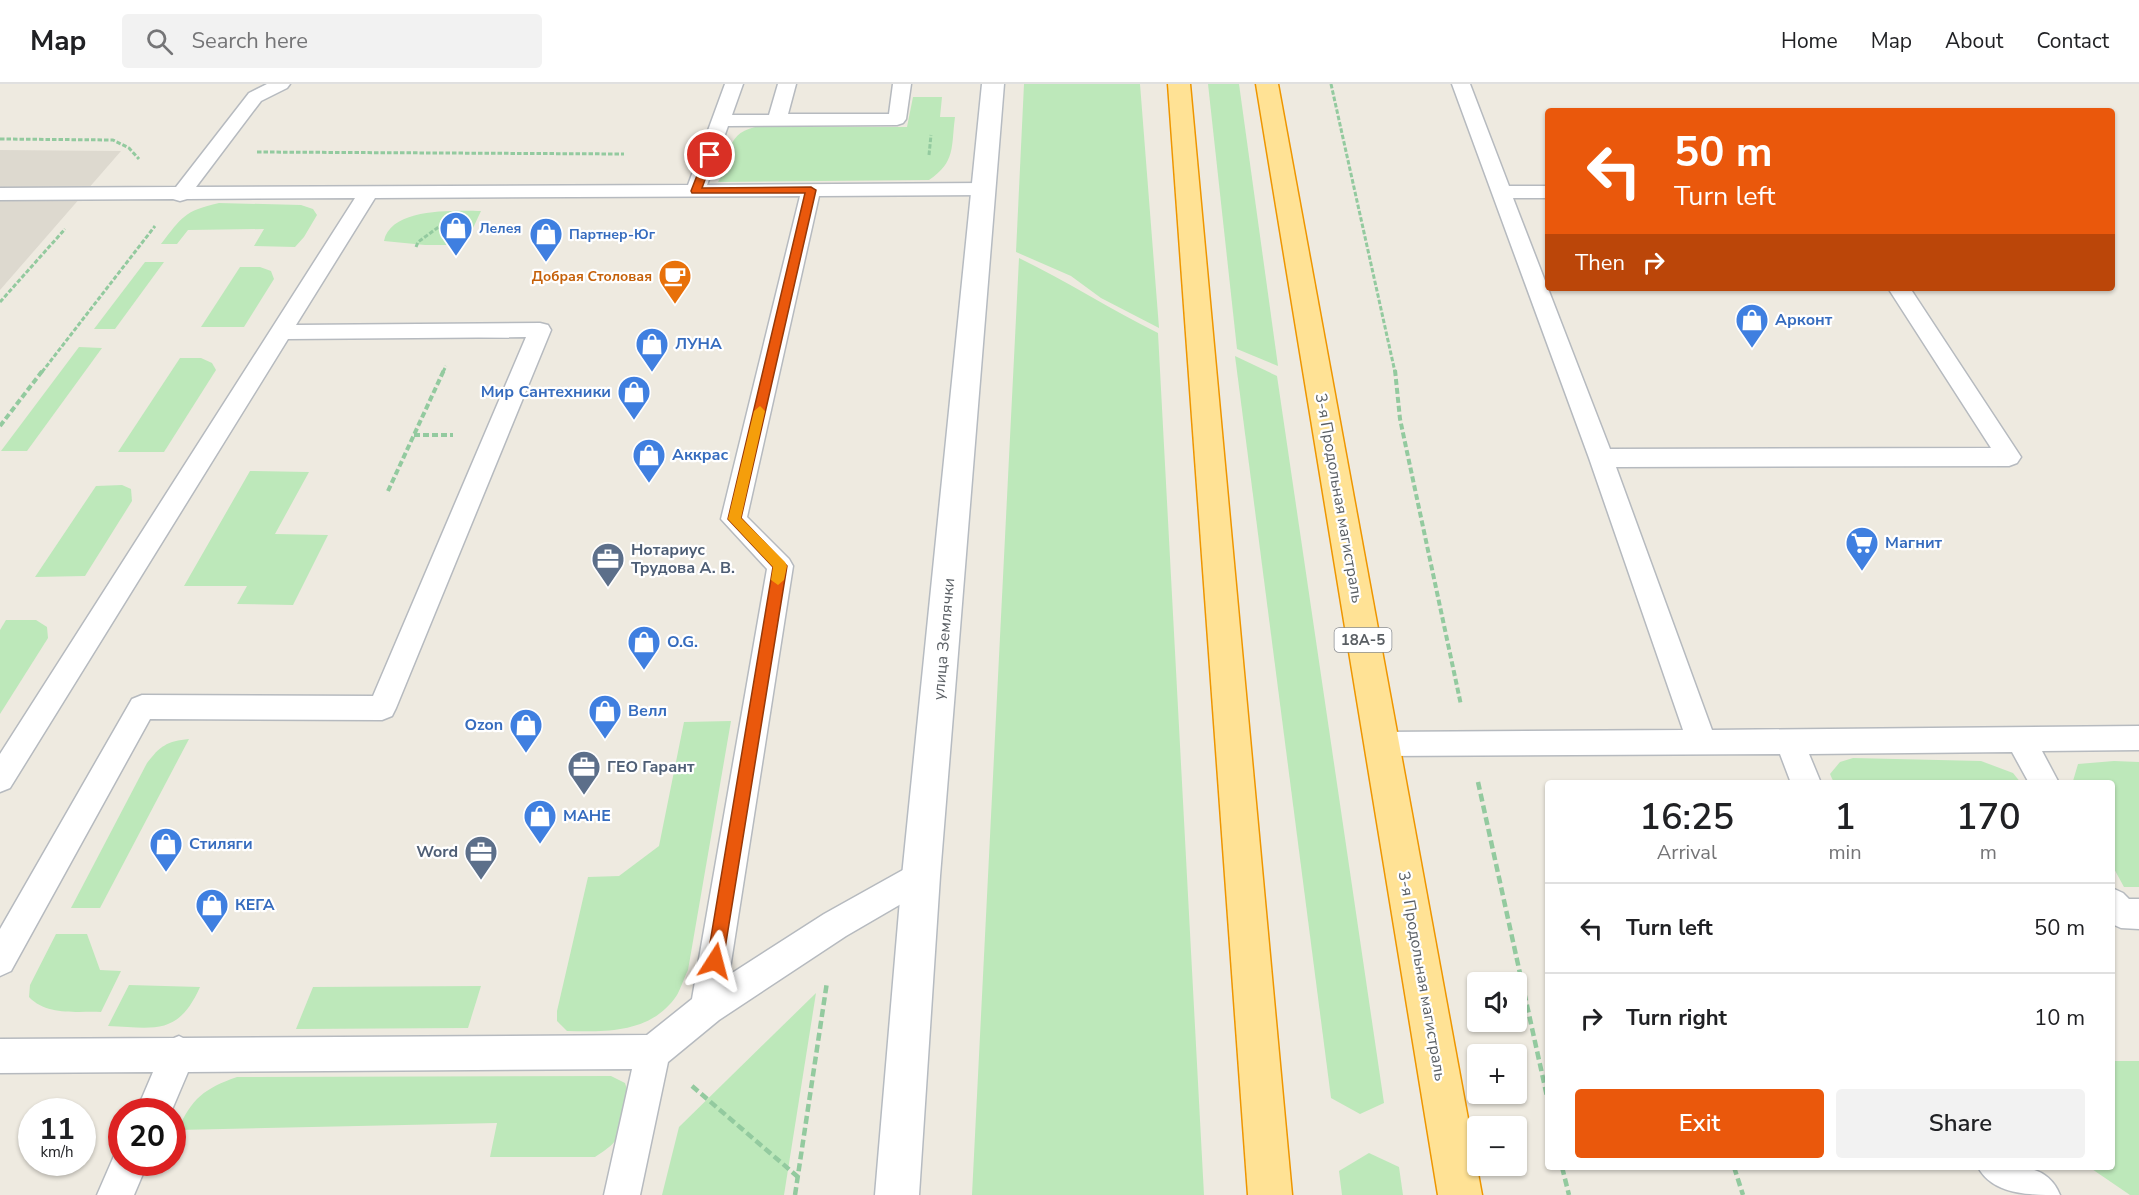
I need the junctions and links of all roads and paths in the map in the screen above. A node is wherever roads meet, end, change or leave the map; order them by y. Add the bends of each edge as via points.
1 (281, 84) edge
2 (734, 84) edge
3 (787, 84) edge
4 (902, 84) edge
5 (993, 84) edge
6 (1179, 84) edge
7 (1267, 84) edge
8 (1331, 84) edge
9 (1461, 84) edge
10 (777, 120) junction
11 (722, 121) junction
12 (931, 131) dead end
13 (0, 139) edge
14 (212, 152) junction
15 (631, 154) dead end
16 (928, 155) dead end
17 (196, 174) junction
18 (984, 189) junction
19 (811, 190) junction
20 (696, 191) junction
21 (1500, 192) junction
22 (1545, 192) edge
23 (368, 193) junction
24 (0, 194) edge
25 (180, 195) junction
26 (1901, 291) edge
27 (463, 330) junction
28 (280, 332) junction
29 (0, 426) edge
30 (1601, 458) junction
31 (388, 491) dead end
32 (2139, 738) edge
33 (2021, 740) junction
34 (1790, 742) junction
35 (1702, 743) junction
36 (1382, 744) junction
37 (1470, 745) junction
38 (0, 779) edge
39 (1805, 780) edge
40 (2042, 780) edge
41 (921, 876) junction
42 (2115, 906) edge
43 (2139, 914) edge
44 (835, 925) junction
45 (0, 960) edge
46 (707, 1008) junction
47 (653, 1052) junction
48 (179, 1053) junction
49 (0, 1056) edge
50 (1545, 1087) edge
51 (159, 1098) edge
52 (1563, 1170) edge
53 (1735, 1170) edge
54 (2001, 1170) edge
55 (124, 1176) edge
56 (798, 1177) junction
57 (115, 1195) edge
58 (622, 1195) edge
59 (795, 1195) edge
60 (897, 1195) edge
61 (1269, 1195) edge
62 (1460, 1195) edge
63 (1569, 1195) edge
64 (1743, 1195) edge
65 (2042, 1195) edge

1 - 14 lane via 255,97
2 - 11 lane
3 - 10 lane
4 - 10 lane via 897,119
5 - 18 main road, улица Землячки
6 - 61 highway
7 - 36 highway, 3-я Продольная магистраль / 18А-5
8 - 37 path via 1395,370 1400,419
9 - 21 lane
10 - 11 lane
11 - 20 lane
12 - 16 path
13 - 17 path via 113,140 164,170
14 - 15 path
14 - 17 lane
17 - 25 lane
18 - 19 lane
18 - 41 main road, улица Землячки
19 - 20 lane
19 - 46 lane via 734,519 780,566
20 - 23 lane
21 - 22 lane
21 - 30 lane
23 - 25 lane
23 - 28 lane
24 - 25 lane
25 - 29 path
26 - 30 lane via 2009,457
27 - 28 lane
27 - 31 path
27 - 45 lane via 540,330 382,708 142,707
28 - 38 lane
30 - 35 lane
32 - 33 lane
33 - 34 lane
33 - 40 lane
34 - 35 lane
34 - 39 lane
35 - 37 lane
36 - 37 lane
36 - 62 highway, 3-я Продольная магистраль / 18А-5
37 - 50 path
41 - 44 lane
41 - 60 main road, улица Землячки
42 - 43 lane via 2121,913
44 - 46 lane
44 - 56 path
46 - 47 lane
47 - 48 lane
47 - 56 path
47 - 58 lane
48 - 49 lane
48 - 51 lane
52 - 63 path
53 - 64 path
54 - 65 lane
55 - 57 lane
56 - 59 path

